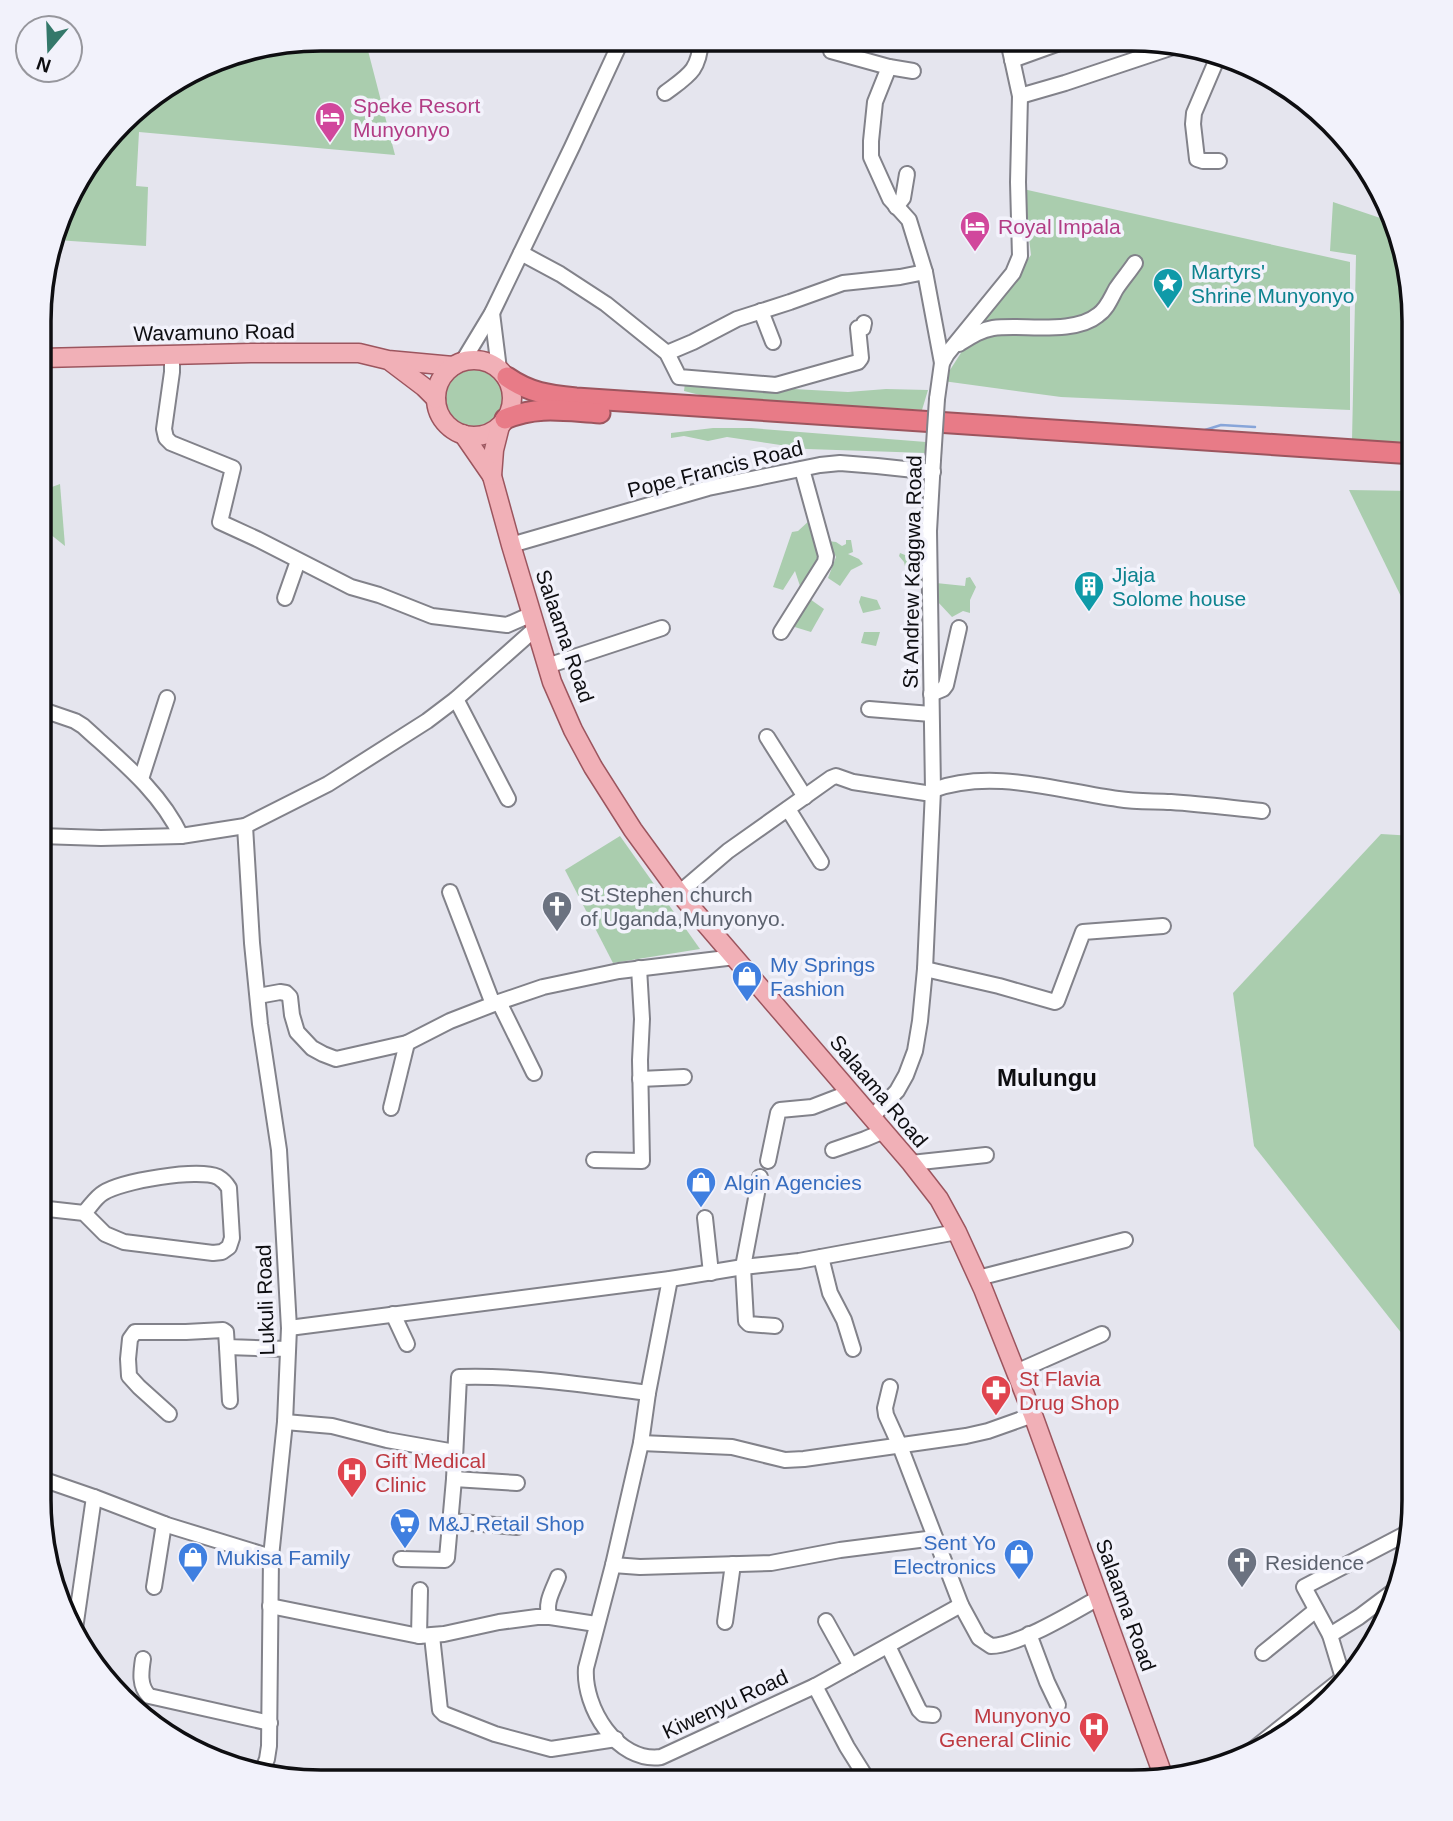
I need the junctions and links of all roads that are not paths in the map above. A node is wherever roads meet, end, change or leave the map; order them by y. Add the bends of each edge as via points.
1 (616, 51) edge
2 (700, 51) edge
3 (831, 51) dead end
4 (1010, 51) edge
5 (1037, 51) edge
6 (1154, 51) edge
7 (1012, 60) junction
8 (1218, 65) edge
9 (889, 67) junction
10 (913, 71) dead end
11 (665, 93) dead end
12 (1020, 96) junction
13 (1219, 162) dead end
14 (907, 174) dead end
15 (896, 207) junction
16 (521, 253) junction
17 (1135, 263) dead end
18 (925, 272) junction
19 (761, 312) junction
20 (492, 313) junction
21 (864, 323) dead end
22 (774, 342) dead end
23 (667, 353) junction
24 (172, 355) junction
25 (51, 358) edge
26 (944, 358) junction
27 (388, 360) junction
28 (458, 363) junction
29 (503, 373) junction
30 (436, 399) junction
31 (503, 423) junction
32 (463, 434) junction
33 (1402, 453) edge
34 (933, 466) junction
35 (1402, 466) edge
36 (802, 469) junction
37 (492, 476) junction
38 (510, 545) junction
39 (298, 561) junction
40 (285, 598) dead end
41 (534, 621) junction
42 (662, 628) dead end
43 (959, 628) dead end
44 (781, 632) dead end
45 (548, 666) junction
46 (931, 694) junction
47 (167, 698) dead end
48 (456, 699) junction
49 (869, 709) dead end
50 (51, 713) edge
51 (931, 714) junction
52 (767, 737) dead end
53 (141, 779) junction
54 (933, 792) junction
55 (805, 797) junction
56 (508, 799) dead end
57 (788, 809) junction
58 (1262, 811) dead end
59 (245, 826) junction
60 (51, 836) edge
61 (181, 836) junction
62 (821, 862) dead end
63 (450, 891) dead end
64 (679, 892) junction
65 (1163, 926) dead end
66 (735, 957) junction
67 (639, 968) junction
68 (925, 969) junction
69 (258, 996) junction
70 (496, 1003) junction
71 (407, 1043) junction
72 (534, 1073) dead end
73 (684, 1077) dead end
74 (640, 1079) junction
75 (851, 1092) junction
76 (391, 1108) dead end
77 (878, 1124) junction
78 (833, 1150) dead end
79 (986, 1155) dead end
80 (594, 1160) dead end
81 (768, 1161) dead end
82 (911, 1163) junction
83 (760, 1177) dead end
84 (51, 1209) edge
85 (84, 1213) junction
86 (705, 1218) dead end
87 (957, 1232) junction
88 (1125, 1240) dead end
89 (821, 1257) junction
90 (743, 1267) junction
91 (710, 1273) junction
92 (978, 1278) junction
93 (670, 1279) junction
94 (393, 1314) junction
95 (775, 1326) dead end
96 (289, 1328) junction
97 (1102, 1334) dead end
98 (407, 1344) dead end
99 (227, 1347) junction
100 (288, 1349) junction
101 (853, 1349) dead end
102 (1016, 1372) junction
103 (890, 1387) dead end
104 (648, 1394) junction
105 (230, 1401) dead end
106 (169, 1414) dead end
107 (1033, 1415) junction
108 (285, 1422) junction
109 (641, 1443) junction
110 (900, 1446) junction
111 (455, 1452) junction
112 (454, 1479) junction
113 (51, 1482) edge
114 (517, 1483) dead end
115 (94, 1497) junction
116 (450, 1521) junction
117 (164, 1524) junction
118 (517, 1527) dead end
119 (1400, 1537) edge
120 (935, 1538) junction
121 (271, 1557) junction
122 (401, 1559) dead end
123 (733, 1564) junction
124 (613, 1565) junction
125 (558, 1577) dead end
126 (154, 1587) dead end
127 (420, 1590) dead end
128 (1100, 1597) junction
129 (1384, 1598) edge
130 (961, 1605) junction
131 (270, 1606) junction
132 (1316, 1610) junction
133 (77, 1616) edge
134 (550, 1617) junction
135 (826, 1621) dead end
136 (725, 1622) dead end
137 (596, 1625) junction
138 (1029, 1634) junction
139 (1330, 1634) junction
140 (426, 1636) junction
141 (888, 1646) junction
142 (1263, 1653) dead end
143 (143, 1659) dead end
144 (851, 1666) junction
145 (1342, 1669) edge
146 (815, 1686) junction
147 (1058, 1705) dead end
148 (933, 1715) dead end
149 (270, 1723) junction
150 (616, 1740) junction
151 (265, 1764) edge
152 (1158, 1769) edge
153 (862, 1770) edge

1 - 16 street
2 - 11 street via 694,68
3 - 9 street
4 - 7 street
5 - 7 street
6 - 12 street
7 - 12 street
8 - 13 street via 1193,124 1197,159
9 - 10 street
9 - 15 street via 876,102 871,141 872,157
12 - 26 street via 1020,256 1013,273
14 - 15 street via 903,198
15 - 18 street via 909,220
16 - 20 street
16 - 23 street via 606,304
17 - 26 street via 1098,316 1059,327 992,328
18 - 19 street via 843,283
18 - 26 street
19 - 22 street
19 - 23 street
20 - 28 street
20 - 29 street
21 - 23 street via 858,328 858,362 776,385 679,377
24 - 25 main road, Wavamuno Road
24 - 27 main road, Wavamuno Road via 359,353
24 - 39 street via 166,438 233,468 220,522
26 - 34 street, St Andrew Kaggwa Road, bridge
27 - 28 main road, Wavamuno Road
27 - 30 main road, Wavamuno Road
28 - 29 main road via 482,360
28 - 30 main road via 440,380
29 - 31 main road via 512,399
29 - 33 highway via 521,387 541,394 576,398
30 - 32 main road via 444,421
31 - 32 main road via 479,436
31 - 35 highway via 539,410 578,411
31 - 37 main road, Salaama Road
32 - 37 main road, Salaama Road
34 - 36 street, Pope Francis Road via 840,463
34 - 46 street, St Andrew Kaggwa Road
36 - 38 street, Pope Francis Road via 708,488
36 - 44 street via 826,556
37 - 38 main road, Salaama Road
38 - 41 main road, Salaama Road
39 - 40 street
39 - 41 street via 351,587 432,616 507,625
41 - 45 main road, Salaama Road
41 - 48 street
42 - 45 street
43 - 46 street via 946,685
45 - 64 main road, Salaama Road via 593,767 632,830
46 - 51 street, St Andrew Kaggwa Road
47 - 53 street
48 - 56 street
48 - 59 street via 328,784
49 - 51 street
50 - 53 street via 80,723
51 - 54 street, St Andrew Kaggwa Road
52 - 55 street
53 - 61 street
54 - 55 street via 836,776
54 - 58 street via 948,784 996,781 1141,802
54 - 68 street, St Andrew Kaggwa Road
55 - 57 street
57 - 62 street
57 - 64 street
59 - 61 street
59 - 69 street, Lukuli Road
60 - 61 street
63 - 70 street
64 - 66 main road, Salaama Road
65 - 68 street via 1083,932 1055,1002
66 - 67 street
66 - 75 main road, Salaama Road
67 - 70 street via 543,987
67 - 74 street
68 - 77 street, St Andrew Kaggwa Road via 911,1063
69 - 71 street via 286,993 297,1031 312,1048 337,1059
69 - 96 street, Lukuli Road via 279,1150
70 - 71 street
70 - 72 street
71 - 76 street
73 - 74 street
74 - 80 street via 642,1161
75 - 77 main road, Salaama Road
75 - 81 street via 812,1107 780,1110
77 - 78 street via 865,1139
77 - 82 main road, Salaama Road
79 - 82 street
82 - 87 main road, Salaama Road
83 - 90 street
84 - 85 street
85 - 85 street via 105,1234 124,1242 213,1253 229,1247 232,1238 229,1188 216,1176 121,1185 102,1193
86 - 91 street
87 - 89 street
87 - 92 main road, Salaama Road
88 - 92 street
89 - 90 street
89 - 101 street
90 - 91 street
90 - 95 street via 746,1321
91 - 93 street
92 - 102 main road, Salaama Road
93 - 94 street
93 - 104 street, Kiwenyu Road
94 - 96 street
94 - 98 street
96 - 100 street, Lukuli Road
97 - 102 street
99 - 100 street
99 - 105 street
99 - 106 street via 223,1329 132,1334 129,1376
100 - 108 street, Lukuli Road
102 - 107 main road, Salaama Road
103 - 110 street via 886,1415
104 - 109 street, Kiwenyu Road
104 - 111 street via 537,1380 459,1377
107 - 110 street via 988,1431
107 - 128 main road, Salaama Road
108 - 111 street via 332,1426
108 - 121 street, Lukuli Road
109 - 110 street via 732,1447 788,1460
109 - 124 street, Kiwenyu Road
110 - 120 street
111 - 112 street
112 - 114 street
112 - 116 street
113 - 115 street
115 - 117 street
115 - 133 street
116 - 118 street
116 - 122 street via 445,1560
117 - 121 street
117 - 126 street
119 - 132 street via 1304,1587
120 - 123 street via 787,1561
120 - 130 street
121 - 131 street, Lukuli Road
123 - 124 street
123 - 136 street
124 - 137 street, Kiwenyu Road
125 - 134 street via 548,1604
127 - 140 street
128 - 138 street
128 - 152 main road, Salaama Road
129 - 139 street
130 - 138 street via 979,1638 991,1646
130 - 141 street, Kiwenyu Road
131 - 140 street
131 - 149 street, Lukuli Road
132 - 139 street
132 - 142 street
134 - 137 street
134 - 140 street
135 - 144 street
137 - 150 street, Kiwenyu Road via 586,1689 596,1714
138 - 147 street
139 - 145 street
140 - 150 street via 444,1714 551,1749
141 - 144 street, Kiwenyu Road
141 - 148 street via 919,1710
143 - 149 street via 141,1681 149,1696
144 - 146 street, Kiwenyu Road
146 - 150 street, Kiwenyu Road via 661,1757 633,1754
146 - 153 street
149 - 151 street, Lukuli Road

